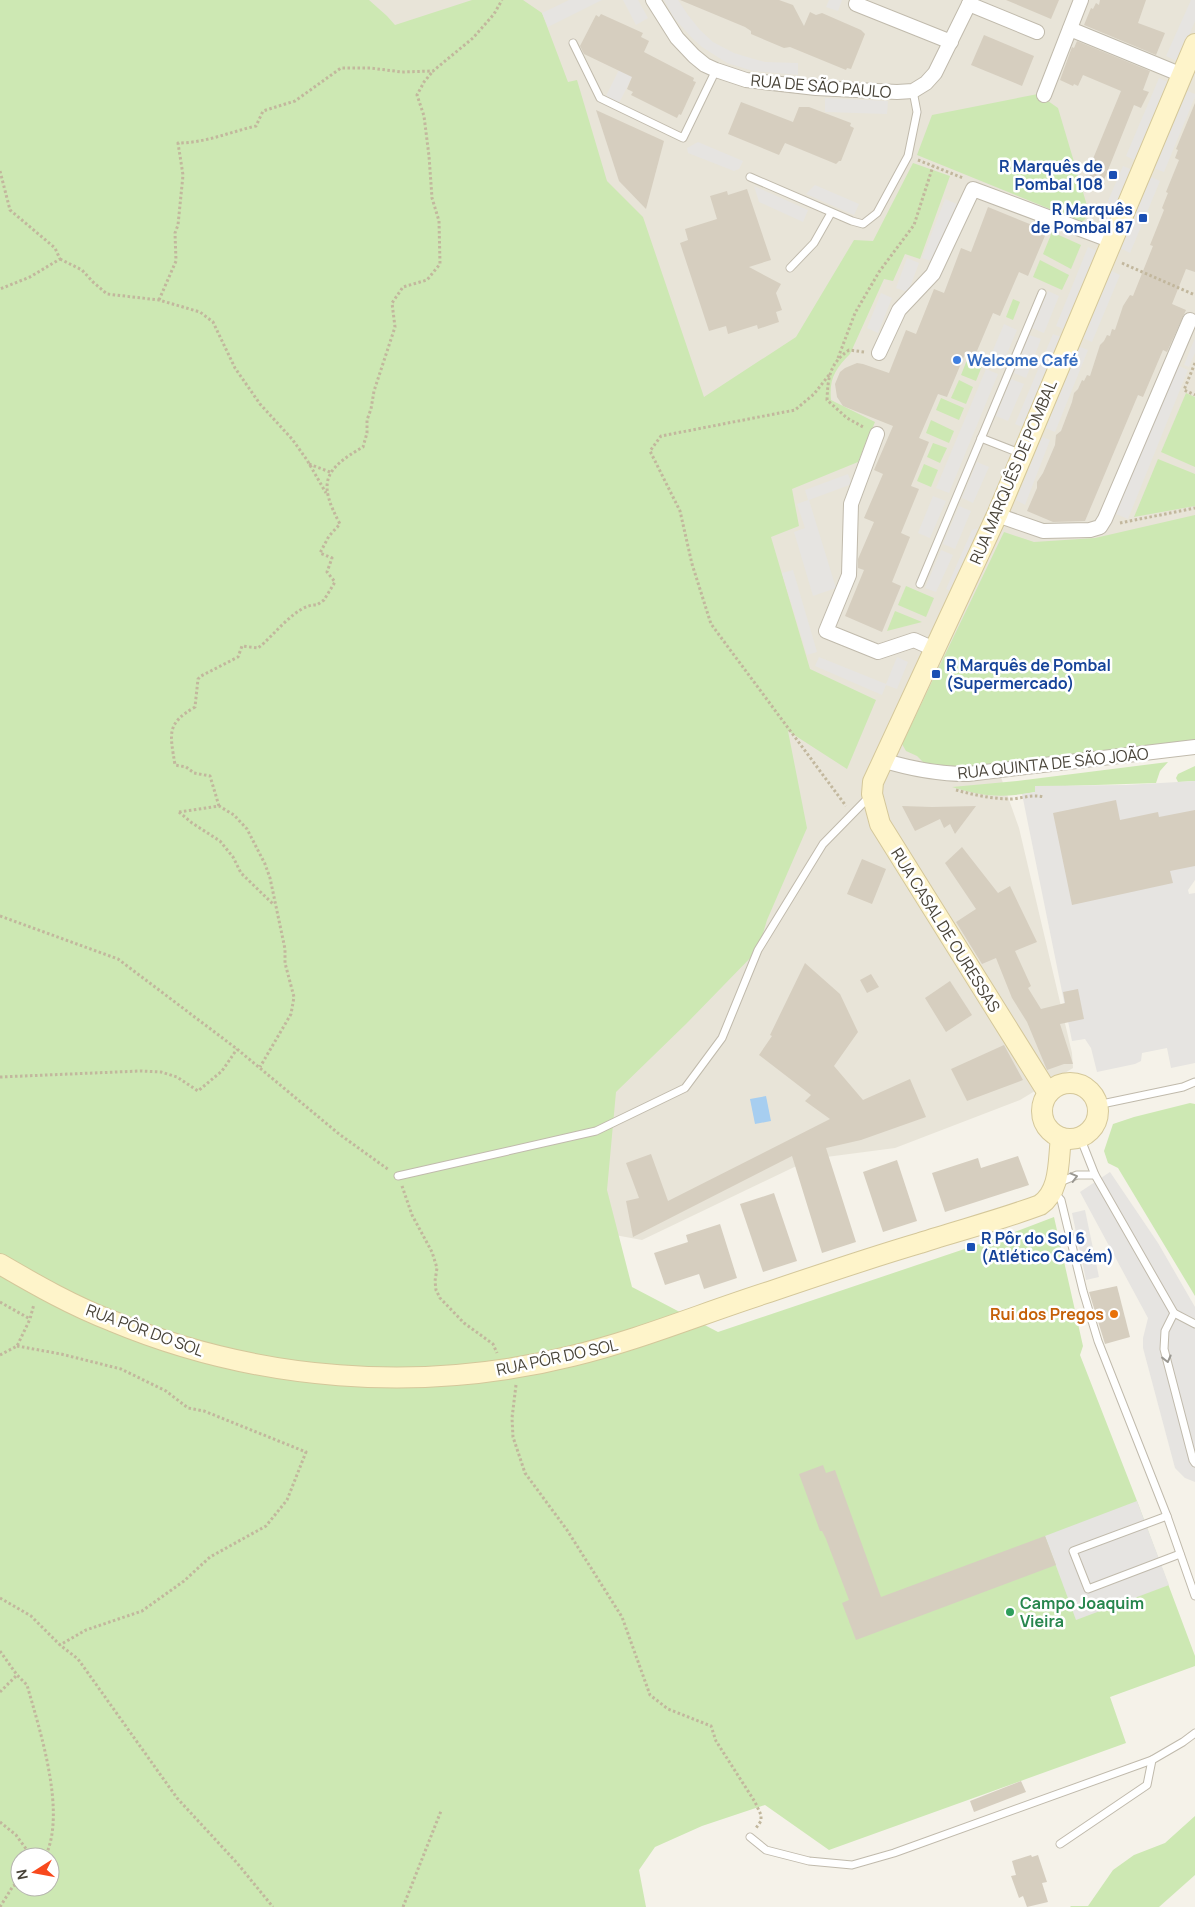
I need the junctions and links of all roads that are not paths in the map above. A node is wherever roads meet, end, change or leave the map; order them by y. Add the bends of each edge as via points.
1 (653, 0) edge
2 (1081, 0) edge
3 (970, 2) edge
4 (856, 4) dead end
5 (1070, 29) junction
6 (1037, 32) dead end
7 (573, 42) dead end
8 (951, 42) junction
9 (1195, 44) edge
10 (716, 70) junction
11 (1182, 76) junction
12 (913, 91) junction
13 (1044, 95) dead end
14 (750, 177) dead end
15 (831, 212) junction
16 (1109, 248) junction
17 (790, 268) dead end
18 (1042, 293) dead end
19 (1190, 320) dead end
20 (879, 353) road end
21 (876, 434) road end
22 (981, 438) junction
23 (1022, 454) junction
24 (996, 515) junction
25 (920, 584) dead end
26 (934, 648) junction
27 (1195, 747) edge
28 (882, 760) junction
29 (872, 794) junction
30 (1195, 1082) edge
31 (1048, 1093) junction
32 (1097, 1106) junction
33 (1070, 1137) junction
34 (1095, 1175) junction
35 (398, 1176) road end
36 (1054, 1188) junction
37 (0, 1264) edge
38 (1174, 1313) junction
39 (1195, 1324) edge
40 (1195, 1463) edge
41 (1166, 1516) junction
42 (1180, 1554) junction
43 (1195, 1596) edge
44 (1195, 1733) edge
45 (1152, 1760) junction
46 (750, 1837) road end
47 (1060, 1844) dead end

1 - 10 street, RUA DE SÃO PAULO via 677,38 694,56
2 - 5 street
3 - 6 street
3 - 8 street, RUA DE SÃO PAULO
4 - 8 street
5 - 11 street
5 - 13 street
7 - 10 lane via 600,98 683,138
8 - 12 street, RUA DE SÃO PAULO via 935,73
9 - 11 street, RUA MARQUÊS DE POMBAL
10 - 12 street, RUA DE SÃO PAULO via 746,80 816,88
11 - 16 street, RUA MARQUÊS DE POMBAL
12 - 15 lane via 917,112 908,156 877,213 863,224
14 - 15 lane
15 - 17 lane via 814,243
16 - 20 street via 973,189 932,274 900,310
16 - 23 street, RUA MARQUÊS DE POMBAL
18 - 22 lane
19 - 24 street via 1100,527 1043,531
21 - 26 street via 851,504 849,575 826,632 878,652 914,640
22 - 23 lane
22 - 25 lane
23 - 24 street, RUA MARQUÊS DE POMBAL
24 - 26 street, RUA MARQUÊS DE POMBAL
26 - 28 street, RUA MARQUÊS DE POMBAL
27 - 28 street, RUA QUINTA DE SÃO JOÃO via 968,774 926,772
28 - 29 street, RUA CASAL DE OURESSAS
29 - 31 street, RUA CASAL DE OURESSAS via 880,824
29 - 35 lane via 823,844 758,950 722,1038 685,1088 596,1131
30 - 32 lane
31 - 32 street via 1063,1084 1081,1085 1088,1090
31 - 33 street via 1043,1101 1046,1127 1053,1134
32 - 33 street via 1095,1123 1090,1130
33 - 34 lane
33 - 36 street
36 -> 34 lane via 1069,1177
34 - 38 lane
36 - 37 street, RUA PÔR DO SOL via 1044,1202 1021,1212 706,1312 628,1341 571,1357 507,1369 437,1376 331,1375 207,1353 111,1321 45,1290
36 - 41 lane via 1061,1200 1098,1340
38 - 39 lane
38 -> 40 lane via 1165,1331 1164,1349
41 - 42 lane
41 - 42 lane via 1073,1551 1088,1589
42 - 43 lane
44 - 45 lane
45 - 46 lane via 870,1861 852,1864 809,1860 766,1850
45 - 47 lane via 1147,1785

